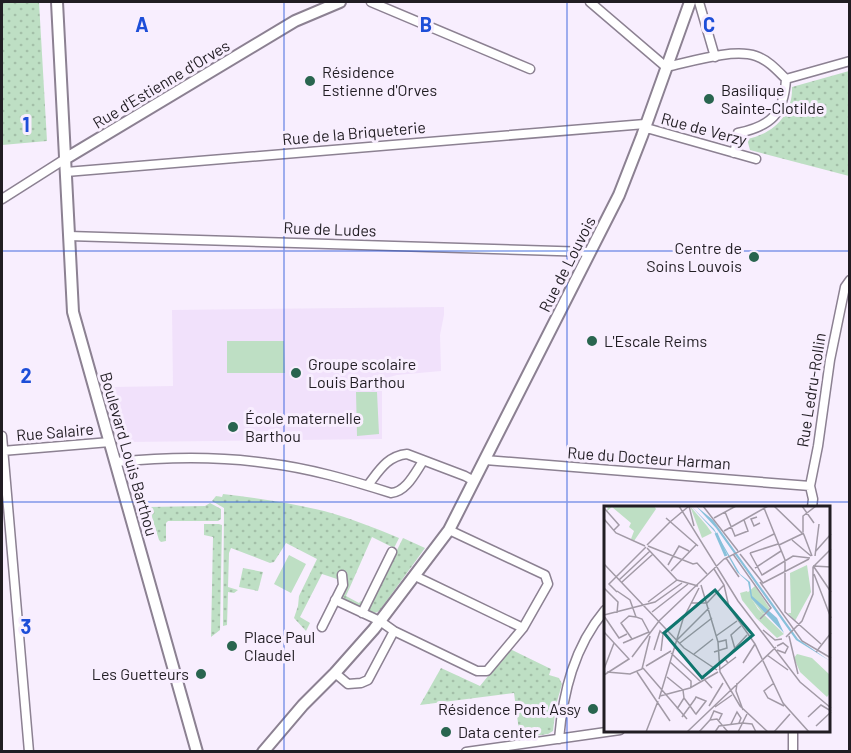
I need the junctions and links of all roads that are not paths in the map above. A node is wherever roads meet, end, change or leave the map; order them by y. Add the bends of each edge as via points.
1 (57, 2) edge
2 (340, 2) edge
3 (371, 2) edge
4 (590, 2) edge
5 (690, 2) edge
6 (699, 2) edge
7 (385, 4) edge
8 (715, 57) junction
9 (849, 61) edge
10 (666, 67) junction
11 (530, 69) dead end
12 (786, 79) junction
13 (644, 127) junction
14 (734, 153) junction
15 (65, 159) junction
16 (756, 159) dead end
17 (66, 172) junction
18 (2, 199) edge
19 (69, 236) junction
20 (590, 252) junction
21 (849, 280) edge
22 (2, 436) edge
23 (110, 442) junction
24 (2, 451) edge
25 (485, 460) junction
26 (423, 461) junction
27 (116, 462) junction
28 (474, 481) junction
29 (368, 486) junction
30 (810, 486) junction
31 (812, 506) edge
32 (449, 530) junction
33 (392, 552) dead end
34 (342, 575) dead end
35 (415, 576) junction
36 (335, 600) junction
37 (604, 611) edge
38 (362, 613) junction
39 (380, 621) junction
40 (322, 627) dead end
41 (523, 628) junction
42 (394, 631) junction
43 (335, 672) junction
44 (606, 732) edge
45 (793, 732) edge
46 (559, 739) junction
47 (29, 752) edge
48 (197, 752) edge
49 (263, 752) edge
50 (466, 752) edge
51 (794, 752) edge

1 - 15 street, Boulevard Louis Barthou
2 - 15 street, Rue d'Estienne d'Orves via 296,21
3 - 7 street
4 - 10 street
5 - 10 street, Rue de Louvois
6 - 8 street
7 - 11 street
8 - 10 street
8 - 12 street via 756,56
9 - 12 street
10 - 13 street, Rue de Louvois
12 - 14 street via 780,109 763,126 738,133
13 - 14 street, Rue de Verzy
13 - 17 street, Rue de la Briqueterie
13 - 20 street, Rue de Louvois via 619,195
14 - 16 street, Rue de Verzy
15 - 17 street, Boulevard Louis Barthou
15 - 18 street, Rue d'Estienne d'Orves
17 - 19 street, Boulevard Louis Barthou
19 - 20 street, Rue de Ludes
19 - 23 street, Boulevard Louis Barthou via 73,312
20 - 25 street, Rue de Louvois
21 - 30 street, Rue Ledru-Rollin via 830,360
22 - 24 street
23 - 24 street, Rue Salaire
23 - 27 street, Boulevard Louis Barthou
24 - 47 street
25 - 28 street, Rue de Louvois
25 - 30 street, Rue du Docteur Harman
26 - 28 street
26 - 29 street via 407,454 398,455 388,460
26 - 29 street via 397,492
27 - 29 street via 227,459 306,470
27 - 48 street, Boulevard Louis Barthou
28 - 32 street, Rue de Louvois
30 - 31 street, Rue Ledru-Rollin
32 - 35 street, Rue de Louvois
32 - 41 street via 545,575 548,584
33 - 38 street
34 - 36 street via 344,585
35 - 39 street, Rue de Louvois
35 - 41 street
36 - 38 street
36 - 40 street
37 - 46 street via 585,639 571,672
38 - 39 street
39 - 42 street
39 - 43 street, Rue de Louvois
41 - 42 street via 487,671 477,671
42 - 43 street via 368,681 348,684
43 - 49 street, Rue de Louvois
44 - 46 street
45 - 51 street
46 - 50 street

